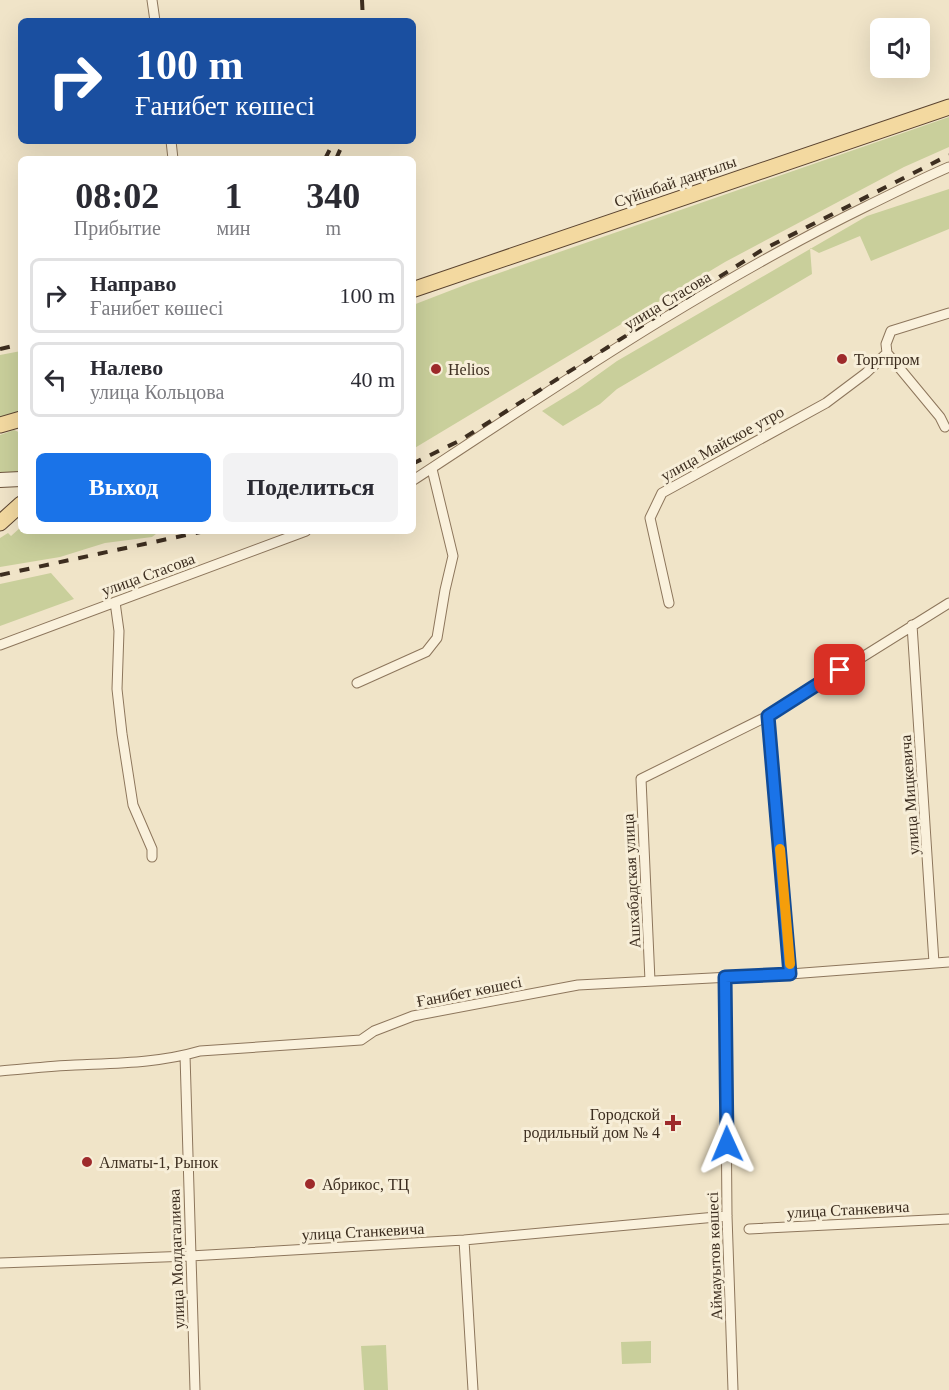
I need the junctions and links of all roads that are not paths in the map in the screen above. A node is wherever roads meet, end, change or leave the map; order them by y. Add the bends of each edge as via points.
1 (152, 0) edge
2 (155, 18) edge
3 (949, 107) edge
4 (949, 167) edge
5 (416, 289) edge
6 (949, 313) edge
7 (887, 353) junction
8 (945, 428) dead end
9 (432, 468) junction
10 (416, 478) edge
11 (18, 479) edge
12 (0, 480) edge
13 (18, 507) edge
14 (0, 523) edge
15 (298, 534) edge
16 (115, 602) junction
17 (669, 603) dead end
18 (949, 603) edge
19 (912, 625) junction
20 (0, 645) edge
21 (357, 683) dead end
22 (768, 716) junction
23 (152, 857) dead end
24 (949, 962) edge
25 (934, 963) junction
26 (790, 974) junction
27 (725, 977) junction
28 (650, 981) junction
29 (185, 1056) junction
30 (0, 1071) edge
31 (727, 1216) junction
32 (949, 1220) edge
33 (749, 1229) dead end
34 (464, 1240) junction
35 (190, 1256) junction
36 (0, 1263) edge
37 (195, 1390) edge
38 (473, 1390) edge
39 (733, 1390) edge

1 - 2 street
3 - 5 main road, Сүйінбай даңғылы
4 - 9 street, улица Стасова via 823,227 747,270 606,354
6 - 7 street via 891,332
7 - 8 street
7 - 17 street, улица Майское утро via 826,403 662,494 650,518
9 - 10 street, улица Стасова
9 - 21 street via 453,556 437,638 426,652
11 - 12 main road
13 - 14 main road
15 - 16 street, улица Стасова
16 - 20 street, улица Стасова
16 - 23 street via 122,734 133,805
18 - 19 street
19 - 22 street
19 - 25 street, улица Мицкевича
22 - 26 street
22 - 28 street, Ашхабадская улица via 641,779
24 - 25 street, Ғанибет көшесі
25 - 26 street, Ғанибет көшесі
26 - 27 street, Ғанибет көшесі
27 - 28 street, Ғанибет көшесі
27 - 31 street, Аймауытов көшесі
28 - 29 street, Ғанибет көшесі via 578,985 413,1016 361,1040 200,1051
29 - 30 street, Ғанибет көшесі via 119,1065
29 - 35 street, улица Молдагалиева
31 - 34 street, улица Станкевича
31 - 39 street, Аймауытов көшесі
32 - 33 street, улица Станкевича
34 - 35 street, улица Станкевича
34 - 38 street
35 - 36 street, улица Станкевича
35 - 37 street, улица Молдагалиева

